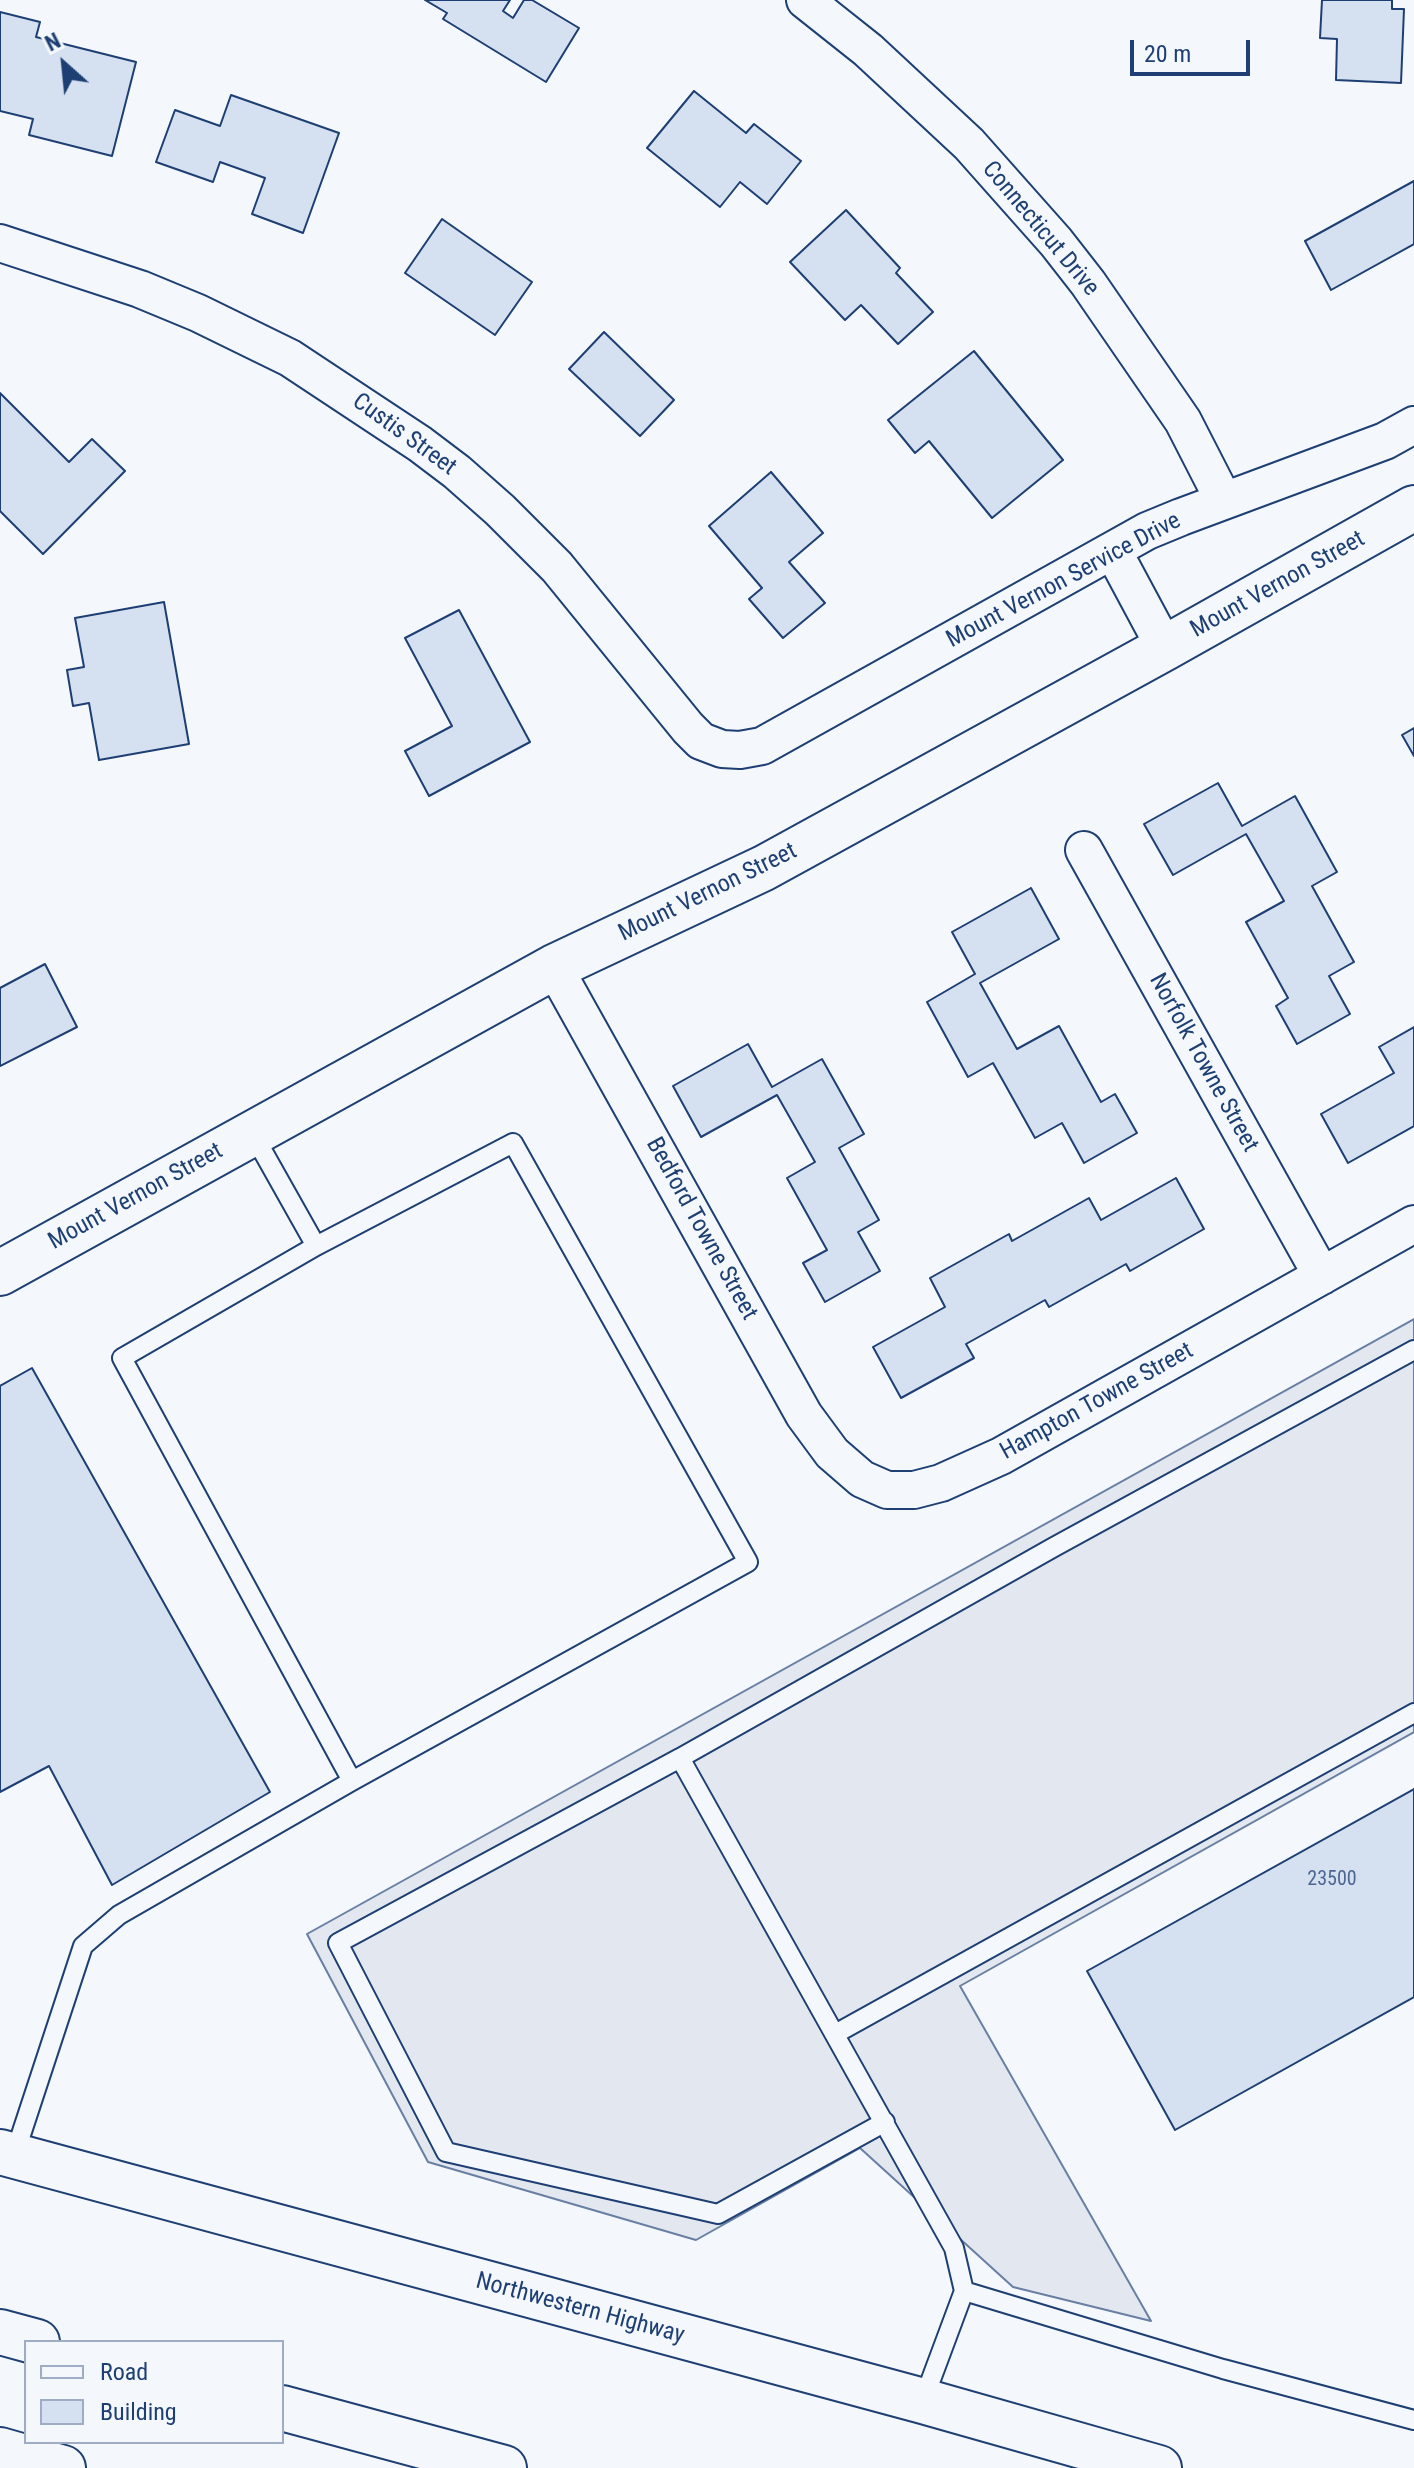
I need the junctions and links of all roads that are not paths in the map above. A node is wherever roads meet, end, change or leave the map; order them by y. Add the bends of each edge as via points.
1 (805, 0) edge
2 (0, 243) edge
3 (1414, 425) edge
4 (1224, 501) junction
5 (1414, 508) edge
6 (1113, 551) junction
7 (1165, 648) junction
8 (722, 749) joint
9 (1084, 850) dead end
10 (554, 967) junction
11 (252, 1133) junction
12 (1414, 1224) edge
13 (316, 1246) junction
14 (0, 1273) edge
15 (1322, 1276) junction
16 (1414, 1350) edge
17 (862, 1479) joint
18 (1414, 1713) edge
19 (680, 1758) junction
20 (352, 1781) junction
21 (835, 2034) junction
22 (885, 2122) junction
23 (7, 2154) edge
24 (964, 2291) junction
25 (0, 2332) edge
26 (30, 2340) edge
27 (923, 2401) junction
28 (284, 2409) edge
29 (1414, 2420) edge
30 (0, 2450) edge
31 (63, 2468) edge
32 (504, 2468) edge
33 (1159, 2468) edge

1 - 4 street, Connecticut Drive via 969,144 1056,242 1183,421
2 - 8 street, Custis Street via 198,313 290,358 420,444 547,557 688,728 701,741
3 - 4 street, Mount Vernon Service Drive via 1385,441
4 - 6 street, Mount Vernon Service Drive via 1158,526
5 - 7 main road, Mount Vernon Street
6 - 7 street
6 - 8 street, Mount Vernon Service Drive via 762,746
7 - 10 main road, Mount Vernon Street via 764,868
9 - 15 street, Norfolk Towne Street
10 - 11 main road, Mount Vernon Street
10 - 17 street, Bedford Towne Street via 804,1415 832,1453
11 - 13 lane
11 - 14 main road, Mount Vernon Street
12 - 15 street, Hampton Towne Street
13 - 20 lane via 122,1358
13 - 20 lane via 513,1143 748,1562
15 - 17 street, Hampton Towne Street via 969,1472 914,1490 887,1490
16 - 19 lane
18 - 21 lane
19 - 21 lane
19 - 22 lane via 338,1943 446,2152 718,2214
20 - 23 lane via 119,1915 83,1946
21 - 22 lane
22 - 24 lane via 954,2248
23 - 27 main road, Northwestern Highway
24 - 27 lane
24 - 29 lane
25 - 26 main road
27 - 33 main road, Northwestern Highway
28 - 32 main road
30 - 31 main road

